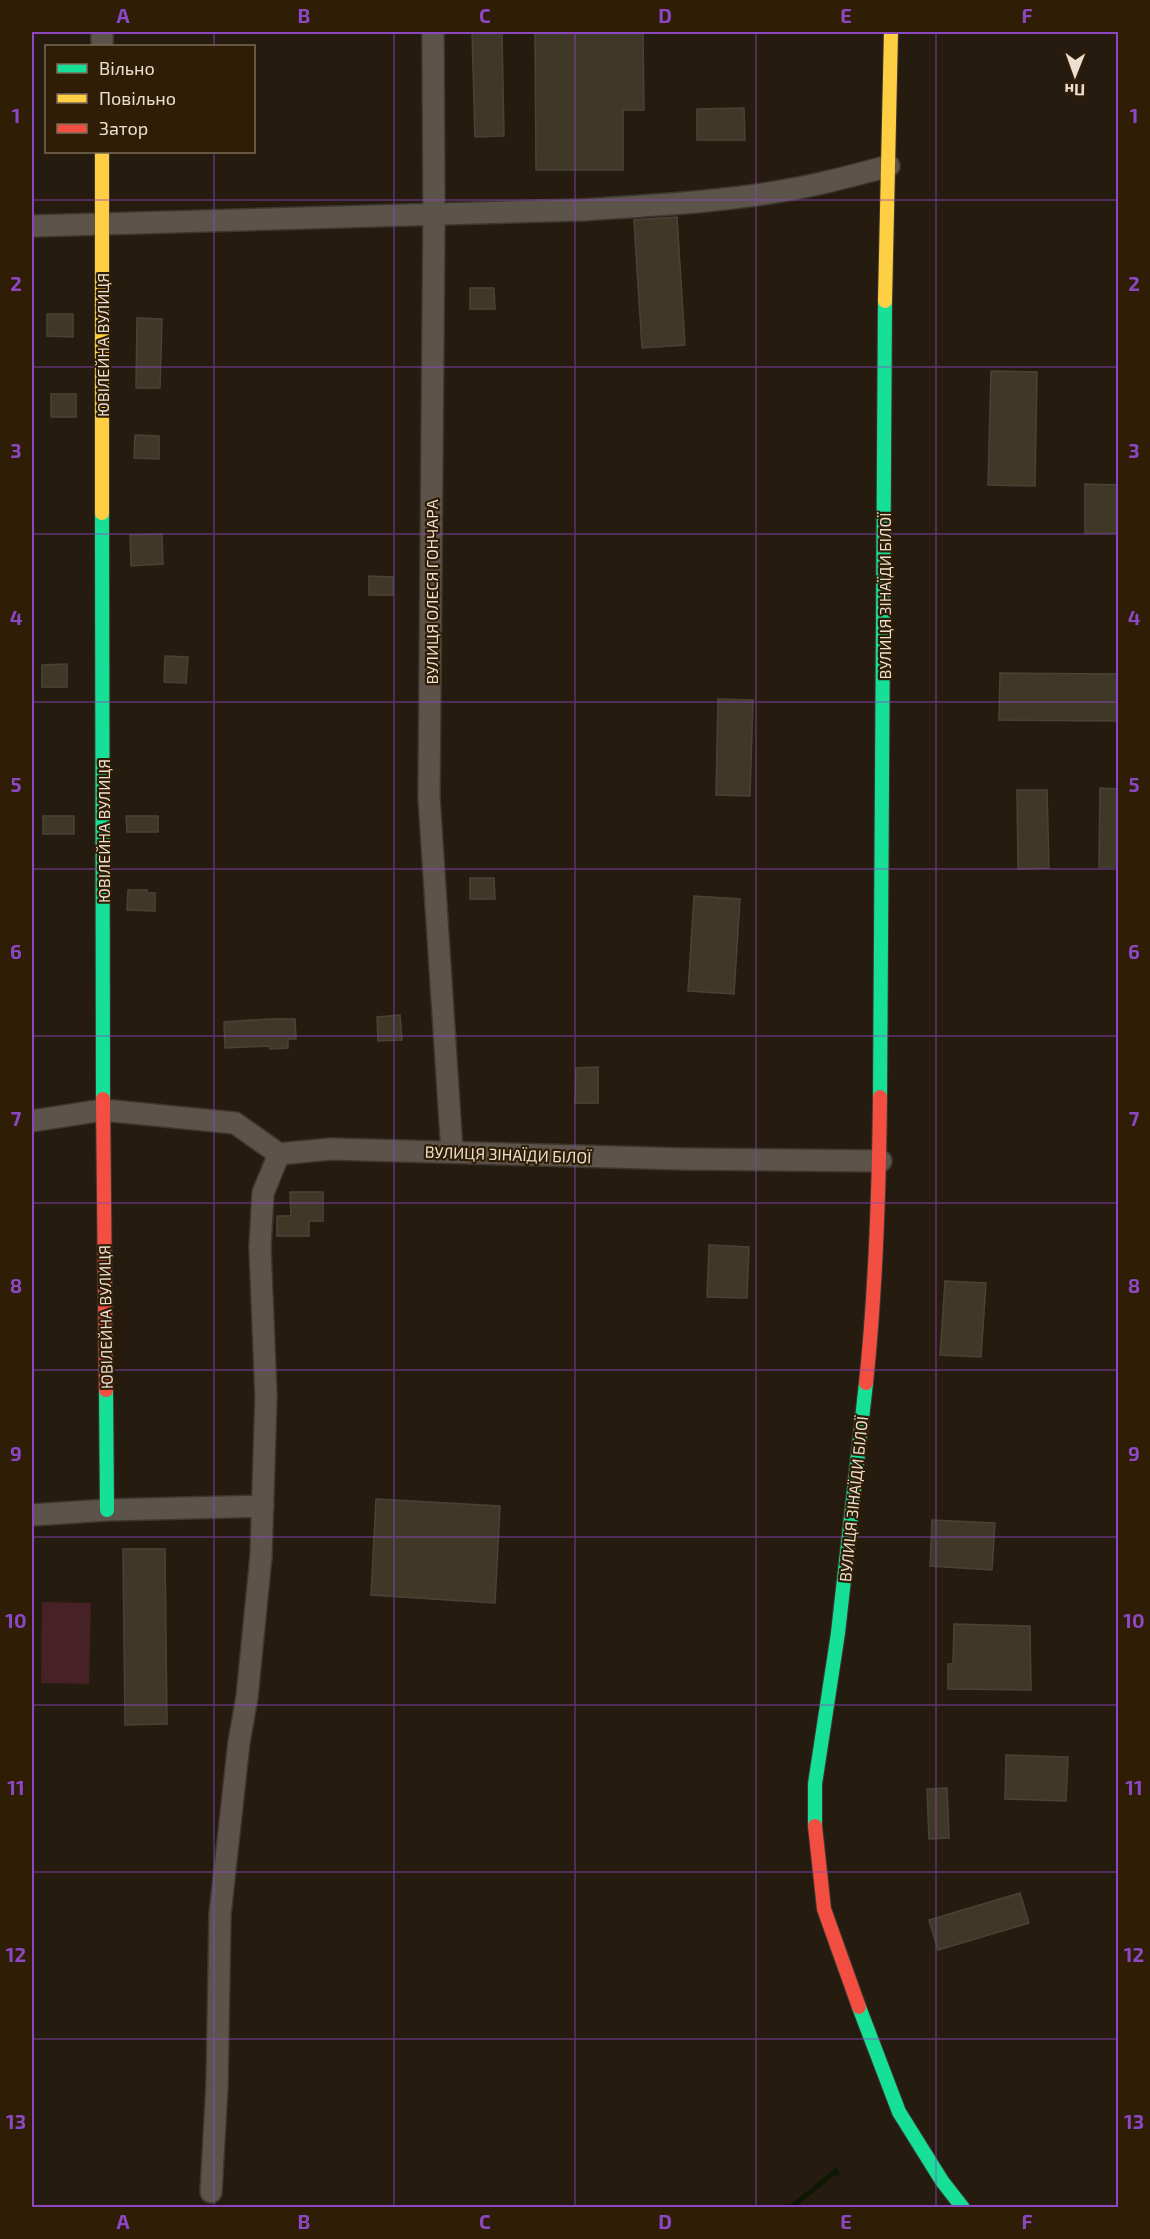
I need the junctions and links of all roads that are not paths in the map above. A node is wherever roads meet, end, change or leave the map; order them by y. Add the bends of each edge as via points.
1 (433, 32) edge
2 (891, 32) edge
3 (102, 153) edge
4 (889, 166) junction
5 (434, 215) junction
6 (32, 226) edge
7 (102, 226) junction
8 (103, 1110) junction
9 (32, 1121) edge
10 (453, 1152) junction
11 (279, 1154) junction
12 (881, 1161) junction
13 (262, 1506) junction
14 (106, 1510) junction
15 (32, 1515) edge
16 (211, 2192) dead end
17 (963, 2208) edge

1 - 5 street, ВУЛИЦЯ ОЛЕСЯ ГОНЧАРА
2 - 4 street, ВУЛИЦЯ ЗІНАЇДИ БІЛОЇ
3 - 7 street, ЮВІЛЕЙНА ВУЛИЦЯ
4 - 5 street via 821,184 674,204
4 - 12 street, ВУЛИЦЯ ЗІНАЇДИ БІЛОЇ
5 - 7 street
5 - 10 street, ВУЛИЦЯ ОЛЕСЯ ГОНЧАРА via 429,797
6 - 7 street
7 - 8 street, ЮВІЛЕЙНА ВУЛИЦЯ
8 - 9 street
8 - 11 street via 236,1123
8 - 14 street, ЮВІЛЕЙНА ВУЛИЦЯ
10 - 11 street, ВУЛИЦЯ ЗІНАЇДИ БІЛОЇ via 331,1149
10 - 12 street, ВУЛИЦЯ ЗІНАЇДИ БІЛОЇ
11 - 13 street via 263,1193 260,1247 266,1397
12 - 17 street, ВУЛИЦЯ ЗІНАЇДИ БІЛОЇ via 874,1310 838,1633 815,1784 816,1835 824,1909 899,2112
13 - 14 street
13 - 16 street via 248,1697 239,1742 220,1914
14 - 15 street

